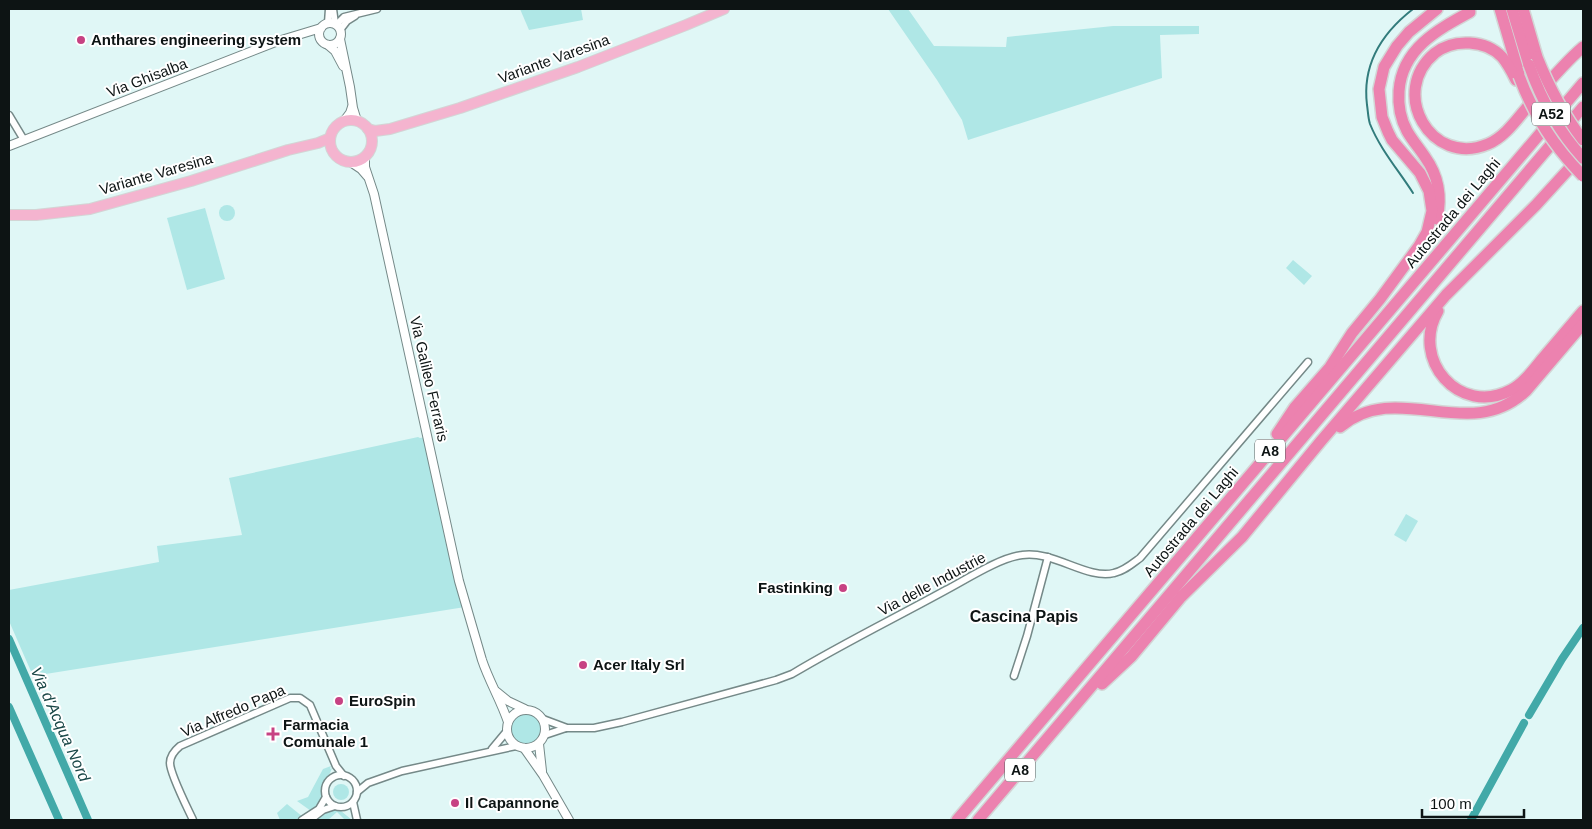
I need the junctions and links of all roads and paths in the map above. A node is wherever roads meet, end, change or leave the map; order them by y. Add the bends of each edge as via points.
1 (331, 9) edge
2 (377, 9) edge
3 (724, 9) edge
4 (1437, 9) edge
5 (1500, 9) edge
6 (1512, 9) edge
7 (1523, 9) edge
8 (1470, 12) dead end
9 (335, 25) junction
10 (321, 28) junction
11 (295, 37) junction
12 (340, 39) junction
13 (321, 40) junction
14 (328, 45) junction
15 (1583, 47) edge
16 (347, 74) junction
17 (1517, 78) junction
18 (1583, 83) edge
19 (352, 105) junction
20 (1583, 107) edge
21 (9, 115) edge
22 (357, 121) junction
23 (344, 122) junction
24 (368, 129) junction
25 (390, 129) junction
26 (330, 138) junction
27 (24, 140) junction
28 (1583, 140) edge
29 (372, 145) junction
30 (9, 146) edge
31 (310, 146) junction
32 (332, 151) junction
33 (1583, 152) edge
34 (365, 158) junction
35 (1583, 158) edge
36 (352, 163) junction
37 (1571, 164) junction
38 (1583, 176) edge
39 (369, 179) junction
40 (1583, 182) edge
41 (9, 215) edge
42 (1469, 272) junction
43 (1380, 299) junction
44 (1583, 311) edge
45 (1583, 324) edge
46 (1308, 362) dead end
47 (1247, 479) junction
48 (1291, 479) junction
49 (1048, 557) junction
50 (1014, 676) dead end
51 (494, 687) junction
52 (525, 710) junction
53 (543, 719) junction
54 (1062, 721) junction
55 (507, 726) junction
56 (567, 728) junction
57 (545, 735) junction
58 (539, 744) junction
59 (520, 747) junction
60 (490, 751) junction
61 (336, 766) junction
62 (543, 775) junction
63 (334, 776) junction
64 (344, 776) junction
65 (353, 781) junction
66 (368, 782) junction
67 (357, 792) junction
68 (326, 797) junction
69 (353, 802) junction
70 (335, 806) junction
71 (344, 807) junction
72 (194, 820) edge
73 (302, 820) edge
74 (310, 820) edge
75 (357, 820) edge
76 (568, 820) edge
77 (957, 820) edge
78 (978, 820) edge

1 - 9 street
2 - 9 street
3 - 25 main road, Variante Varesina via 578,67
4 - 43 highway via 1396,46 1384,66 1380,81 1380,109 1384,125 1424,179 1432,211 1424,239
5 - 17 highway
6 - 35 highway, A52, bridge via 1537,88 1568,140
7 - 28 highway, A52, bridge via 1554,95
8 - 43 highway via 1424,41 1411,54 1402,73 1400,111 1406,129 1436,176 1439,210 1434,230 1427,241
9 - 10 street
9 - 12 street
10 - 11 street, Via Ghisalba
10 - 13 street
11 - 13 street, Via Ghisalba
11 - 27 street, Via Ghisalba
12 - 14 street
12 - 16 street
13 - 14 street
14 - 16 street via 335,51
15 - 17 highway via 1506,132 1486,145 1459,148 1442,141 1423,124 1415,105 1415,88 1420,72 1436,52 1450,46 1471,44 1491,49
16 - 19 street
17 - 37 highway, bridge via 1539,120
18 - 47 highway, Autostrada dei Laghi / A8
19 - 22 street
19 - 23 street
20 - 54 highway, Autostrada dei Laghi / A8
21 - 27 street
22 - 23 main road
22 - 24 main road
23 - 26 main road, Variante Varesina via 337,126
24 - 25 main road, Variante Varesina
24 - 29 main road
25 - 29 main road, Variante Varesina
26 - 31 main road, Variante Varesina
26 - 32 main road
27 - 30 street, Via Ghisalba
29 - 34 main road, Variante Varesina
31 - 32 main road, Variante Varesina
31 - 41 main road, Variante Varesina via 90,209
32 - 36 main road, Variante Varesina via 338,158
33 - 42 highway
34 - 36 main road
34 - 39 street, Via Galileo Ferraris
36 - 39 street
37 - 38 highway, bridge
37 - 40 highway, bridge
39 - 51 street, Via Galileo Ferraris via 460,586 482,660
42 - 44 highway via 1438,311 1429,340 1433,361 1442,377 1467,394 1492,396 1516,387
42 - 48 highway via 1421,323
43 - 47 highway via 1330,367 1295,407
45 - 48 highway via 1526,391 1505,406 1471,414 1399,407 1365,412 1338,428
46 - 49 street, Via delle Industrie via 1131,565 1115,573 1100,574
47 - 77 highway, Autostrada dei Laghi / A8
48 - 54 highway via 1242,537 1169,610 1130,657
49 - 50 street
49 - 56 street, Via delle Industrie via 1014,556 776,680 603,726
51 - 52 street via 508,701
51 - 55 street, Via Galileo Ferraris
52 - 53 street via 535,712
52 - 55 street via 515,713
53 - 56 street, Via delle Industrie
53 - 57 street
54 - 78 highway, Autostrada dei Laghi / A8
55 - 59 street via 511,742
55 - 60 street
56 - 57 street, Via delle Industrie
57 - 58 street
58 - 59 street
58 - 62 street
59 - 60 street
59 - 62 street
60 - 66 street
61 - 63 street
61 - 64 street, Via Alfredo Papa
61 - 72 street, Via Alfredo Papa via 310,705 300,698 290,698 180,746 174,752 170,762 172,771
62 - 76 street
63 - 64 street
63 - 68 street via 325,788
64 - 65 street
65 - 66 street
65 - 67 street
66 - 67 street
67 - 69 street
68 - 70 street
68 - 73 street via 319,809
69 - 71 street
69 - 75 street
70 - 71 street
70 - 74 street
71 - 75 street

